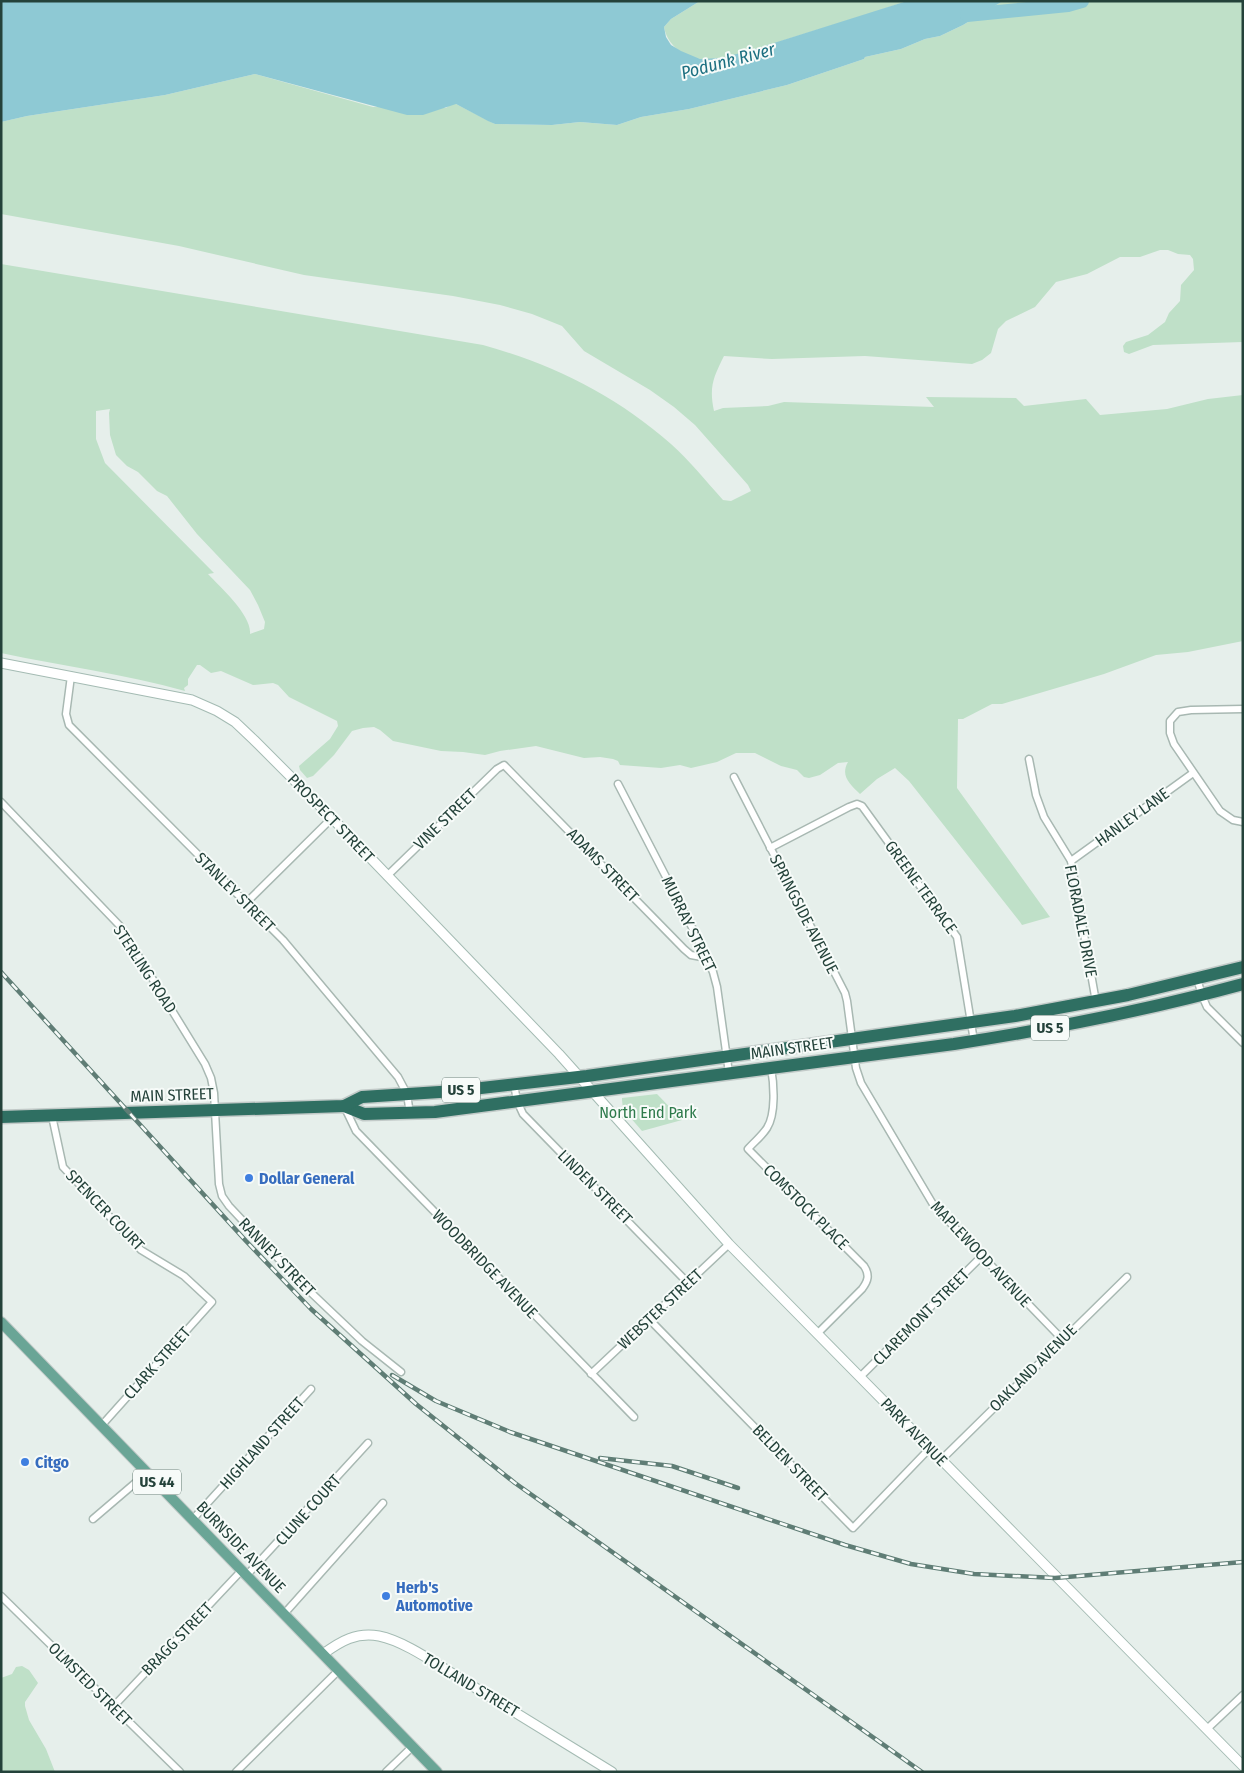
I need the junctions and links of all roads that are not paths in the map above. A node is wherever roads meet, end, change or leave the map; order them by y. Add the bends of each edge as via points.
1 (1, 662) edge
2 (71, 676) junction
3 (1243, 709) edge
4 (1029, 759) dead end
5 (504, 764) joint
6 (1192, 773) junction
7 (734, 777) dead end
8 (618, 784) dead end
9 (1, 802) edge
10 (332, 818) junction
11 (1243, 822) edge
12 (770, 848) junction
13 (1071, 861) junction
14 (387, 876) junction
15 (246, 903) junction
16 (707, 958) junction
17 (1243, 967) edge
18 (1197, 979) junction
19 (1243, 984) edge
20 (1202, 995) junction
21 (1096, 1002) junction
22 (971, 1023) junction
23 (852, 1039) junction
24 (974, 1041) junction
25 (1243, 1044) edge
26 (855, 1057) junction
27 (727, 1058) junction
28 (772, 1068) junction
29 (730, 1073) junction
30 (579, 1077) junction
31 (514, 1084) junction
32 (591, 1091) junction
33 (407, 1094) junction
34 (517, 1101) junction
35 (344, 1106) junction
36 (215, 1110) junction
37 (410, 1114) junction
38 (52, 1116) junction
39 (1, 1118) edge
40 (730, 1244) junction
41 (982, 1256) junction
42 (1127, 1277) dead end
43 (688, 1283) junction
44 (212, 1302) joint
45 (649, 1319) junction
46 (2, 1323) edge
47 (817, 1334) junction
48 (1062, 1339) junction
49 (401, 1372) dead end
50 (591, 1374) junction
51 (860, 1377) junction
52 (311, 1389) dead end
53 (634, 1417) dead end
54 (102, 1425) junction
55 (368, 1443) dead end
56 (930, 1448) junction
57 (941, 1460) junction
58 (148, 1472) junction
59 (383, 1503) dead end
60 (93, 1519) dead end
61 (192, 1519) junction
62 (245, 1573) junction
63 (1, 1596) edge
64 (284, 1614) junction
65 (323, 1654) junction
66 (340, 1670) junction
67 (1243, 1695) edge
68 (113, 1707) junction
69 (1207, 1729) junction
70 (413, 1746) junction
71 (1243, 1766) edge
72 (180, 1772) edge
73 (236, 1772) edge
74 (386, 1772) edge
75 (437, 1772) edge
76 (612, 1772) edge

1 - 2 main road, PROSPECT STREET
2 - 10 main road, PROSPECT STREET via 186,698 217,711 254,740
2 - 15 street, STANLEY STREET via 66,714 69,725
3 - 6 street via 1178,712 1170,721 1174,744
4 - 13 street, FLORADALE DRIVE via 1044,817
5 - 14 street, VINE STREET
5 - 16 street, ADAMS STREET via 691,955
6 - 11 street via 1220,811 1233,820
6 - 13 street, HANLEY LANE
7 - 12 street, SPRINGSIDE AVENUE
8 - 16 street, MURRAY STREET
9 - 36 street, STERLING ROAD via 120,926 208,1071
10 - 14 main road, PROSPECT STREET
10 - 15 street
12 - 22 street, GREENE TERRACE via 857,804 862,806 957,937
12 - 23 street, SPRINGSIDE AVENUE via 845,994
13 - 21 street, FLORADALE DRIVE
14 - 30 main road, PROSPECT STREET
15 - 33 street, STANLEY STREET via 283,940 398,1078
16 - 27 street, MURRAY STREET via 717,987
17 - 18 highway, MAIN STREET / US 5
18 - 20 street
18 - 21 highway, MAIN STREET / US 5
19 - 20 highway, MAIN STREET / US 5
20 - 24 highway, MAIN STREET / US 5 via 1107,1017
20 - 25 street via 1207,1007
21 - 22 highway, MAIN STREET / US 5
22 - 23 highway, MAIN STREET / US 5
22 - 24 street, GREENE TERRACE
23 - 26 street, SPRINGSIDE AVENUE
23 - 27 highway, MAIN STREET / US 5
24 - 26 highway, MAIN STREET / US 5
26 - 28 highway, MAIN STREET / US 5
26 - 41 street, MAPLEWOOD AVENUE via 862,1083 928,1198
27 - 29 street, MURRAY STREET
27 - 30 highway, MAIN STREET / US 5
28 - 29 highway, MAIN STREET / US 5
28 - 47 street, COMSTOCK PLACE via 770,1122 748,1149 864,1266 868,1274 862,1290
29 - 32 highway, MAIN STREET / US 5
30 - 31 highway, MAIN STREET / US 5
30 - 32 main road, PROSPECT STREET
31 - 33 highway, MAIN STREET / US 5
31 - 34 street, LINDEN STREET
32 - 34 highway, MAIN STREET / US 5
32 - 40 main road, PARK AVENUE
33 - 35 highway, MAIN STREET / US 5 via 362,1097
33 - 37 street, STANLEY STREET
34 - 37 highway, MAIN STREET / US 5
34 - 43 street, LINDEN STREET via 523,1114
35 - 36 highway, MAIN STREET / US 5
35 - 37 highway, MAIN STREET / US 5 via 364,1114
35 - 50 street, WOODBRIDGE AVENUE via 356,1131
36 - 38 highway, MAIN STREET / US 5
36 - 49 street, RANNEY STREET via 218,1184 229,1206 362,1341
38 - 39 highway, MAIN STREET / US 5
38 - 44 street, SPENCER COURT via 62,1167 142,1250 184,1276
40 - 43 street, WEBSTER STREET
40 - 47 main road, PARK AVENUE
41 - 48 street, MAPLEWOOD AVENUE
41 - 51 street, CLAREMONT STREET
42 - 48 street, OAKLAND AVENUE
43 - 45 street, WEBSTER STREET
44 - 54 street, CLARK STREET
45 - 50 street, WEBSTER STREET
45 - 56 street, BELDEN STREET via 853,1528
46 - 54 main road, BURNSIDE AVENUE / US 44
47 - 51 main road, PARK AVENUE
48 - 57 street, OAKLAND AVENUE
50 - 53 street, WOODBRIDGE AVENUE
51 - 56 main road, PARK AVENUE
52 - 61 street, HIGHLAND STREET
54 - 58 main road, BURNSIDE AVENUE / US 44
55 - 62 street, CLUNE COURT
56 - 57 main road, PARK AVENUE
57 - 69 main road, PARK AVENUE
58 - 60 street
58 - 61 main road, BURNSIDE AVENUE / US 44
59 - 64 street
61 - 62 main road, BURNSIDE AVENUE / US 44
62 - 64 main road, BURNSIDE AVENUE / US 44
62 - 68 street, BRAGG STREET
63 - 68 street, OLMSTED STREET
64 - 65 main road, BURNSIDE AVENUE / US 44
65 - 66 main road, BURNSIDE AVENUE / US 44
65 - 76 main road, TOLLAND STREET via 347,1638 360,1635 379,1636 396,1642
66 - 70 main road, BURNSIDE AVENUE / US 44
66 - 73 street
67 - 69 street
68 - 72 street, OLMSTED STREET
69 - 71 main road, PARK AVENUE
70 - 74 street
70 - 75 main road, BURNSIDE AVENUE / US 44

